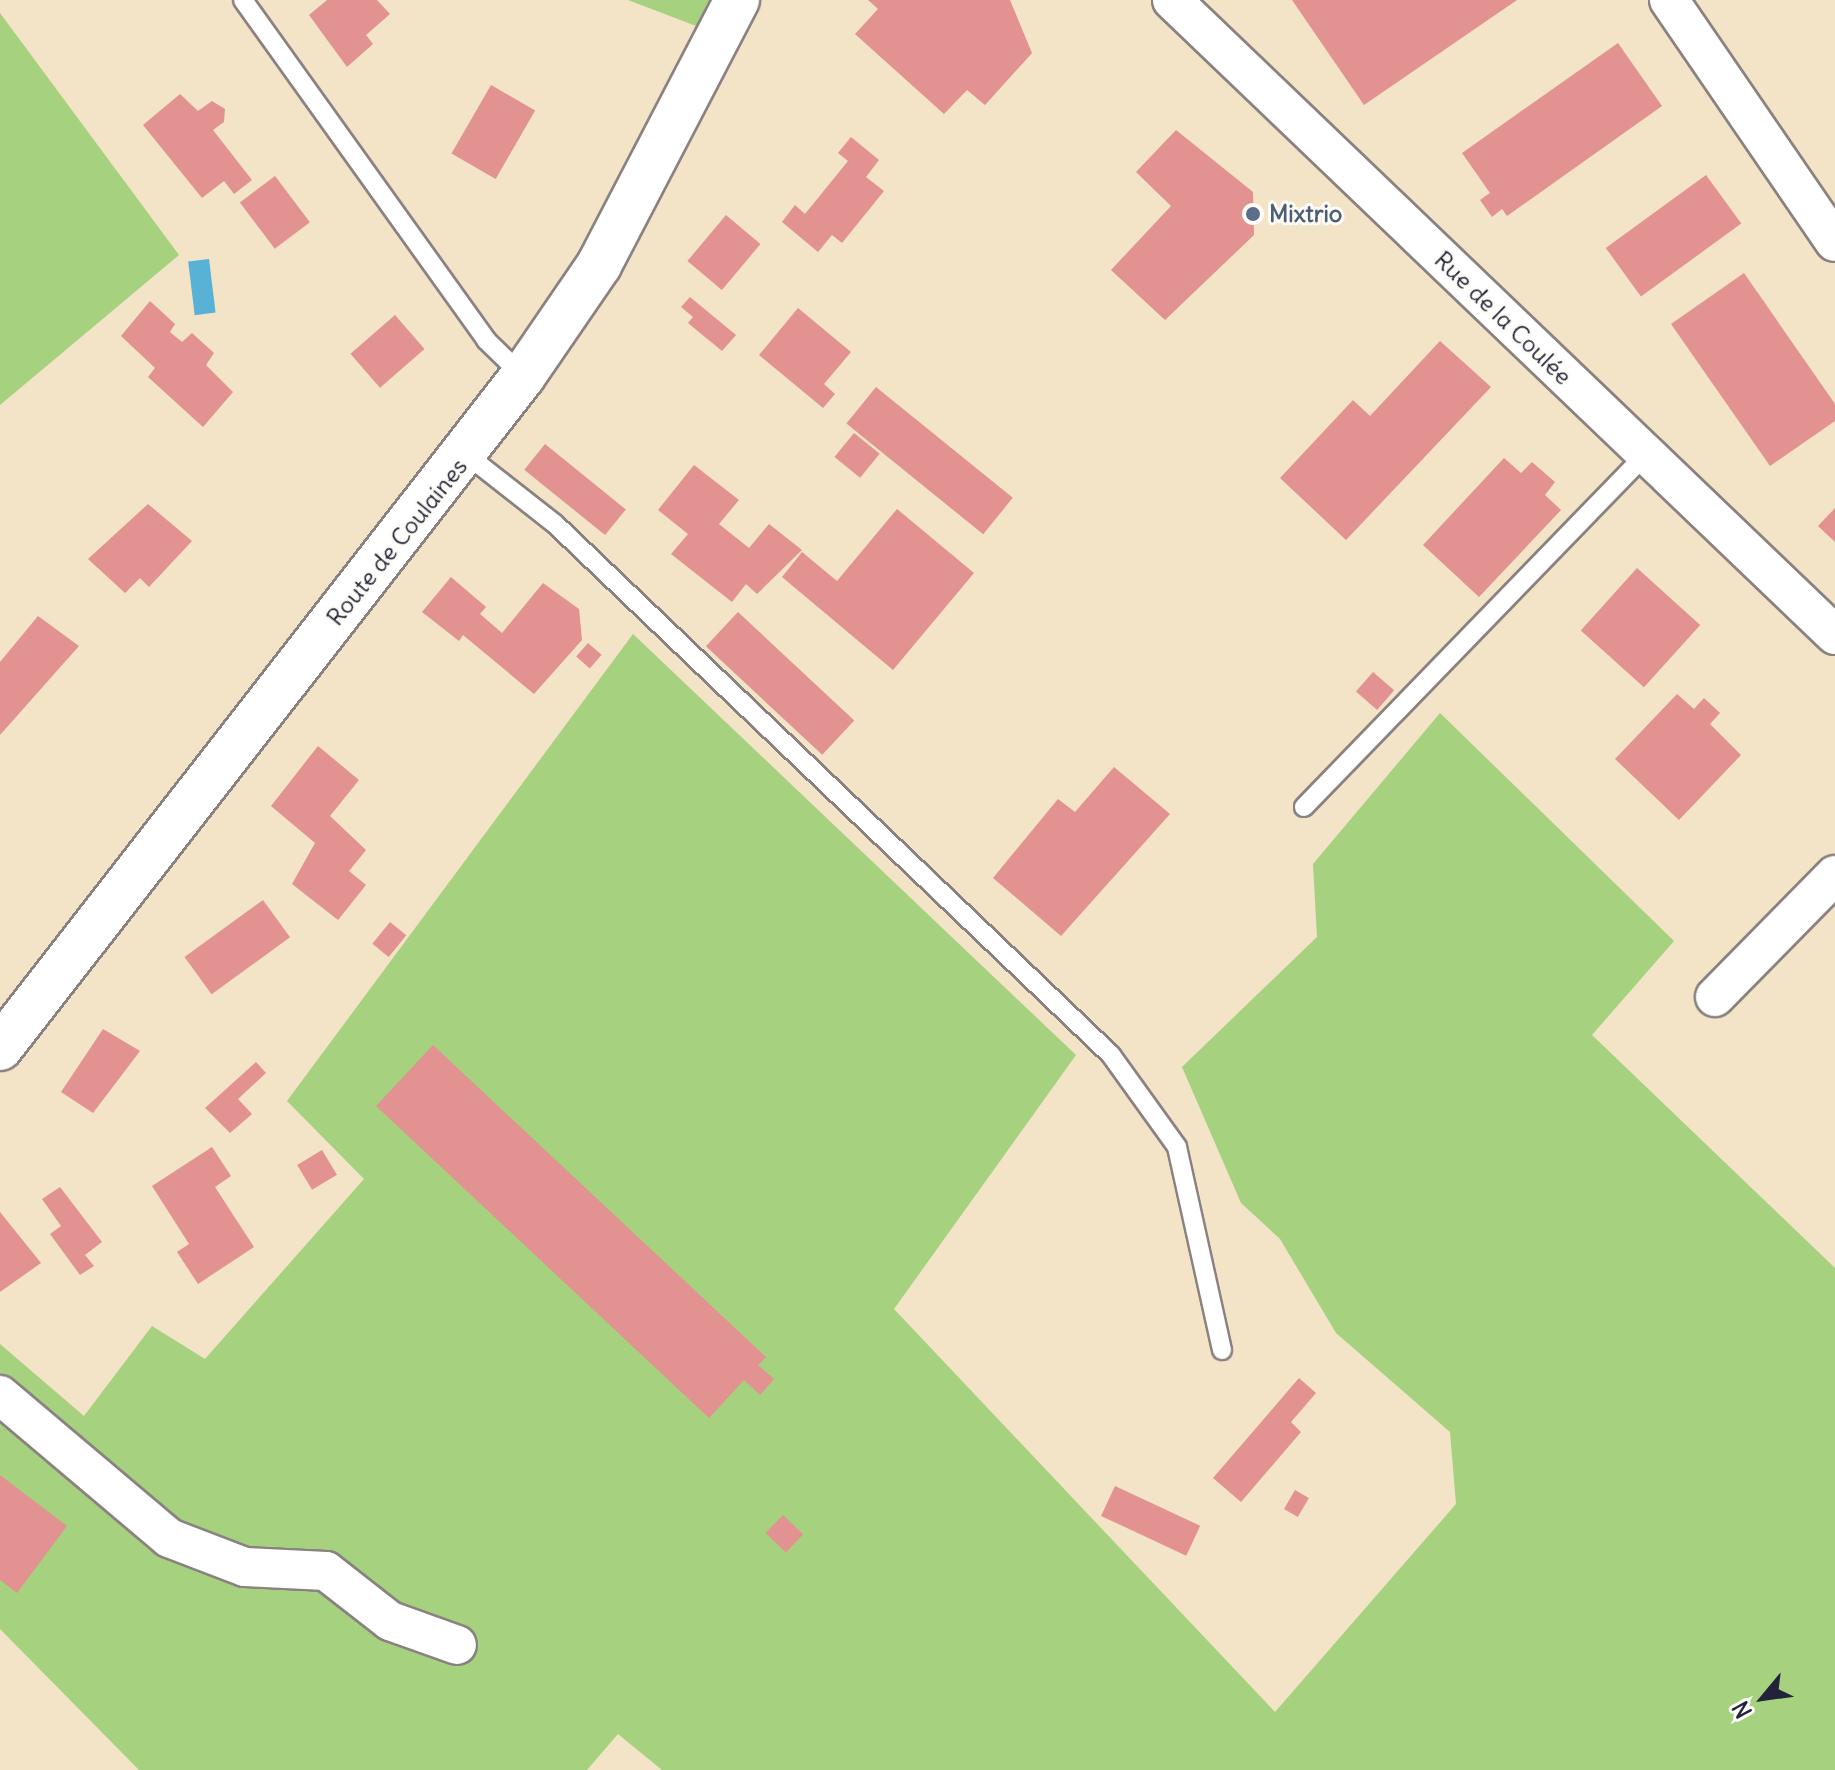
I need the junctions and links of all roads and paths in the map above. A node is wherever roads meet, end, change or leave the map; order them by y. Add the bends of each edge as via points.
1 (243, 0) edge
2 (737, 0) edge
3 (1172, 0) edge
4 (1669, 0) edge
5 (1835, 242) edge
6 (523, 376) junction
7 (1646, 454) junction
8 (467, 455) junction
9 (1835, 635) edge
10 (1304, 807) dead end
11 (1835, 875) edge
12 (1715, 997) dead end
13 (0, 1048) edge
14 (1222, 1350) dead end
15 (0, 1395) edge
16 (457, 1645) dead end

1 - 6 lane via 486,340
2 - 6 street, Route de Coulaines via 599,265
3 - 7 street, Rue de la Coulée
4 - 5 street
6 - 8 street, Route de Coulaines
7 - 9 street, Rue de la Coulée
7 - 10 lane
8 - 13 street, Route de Coulaines
8 - 14 lane via 555,524 1111,1055 1177,1147
11 - 12 street
15 - 16 street via 169,1538 245,1567 326,1571 390,1621

